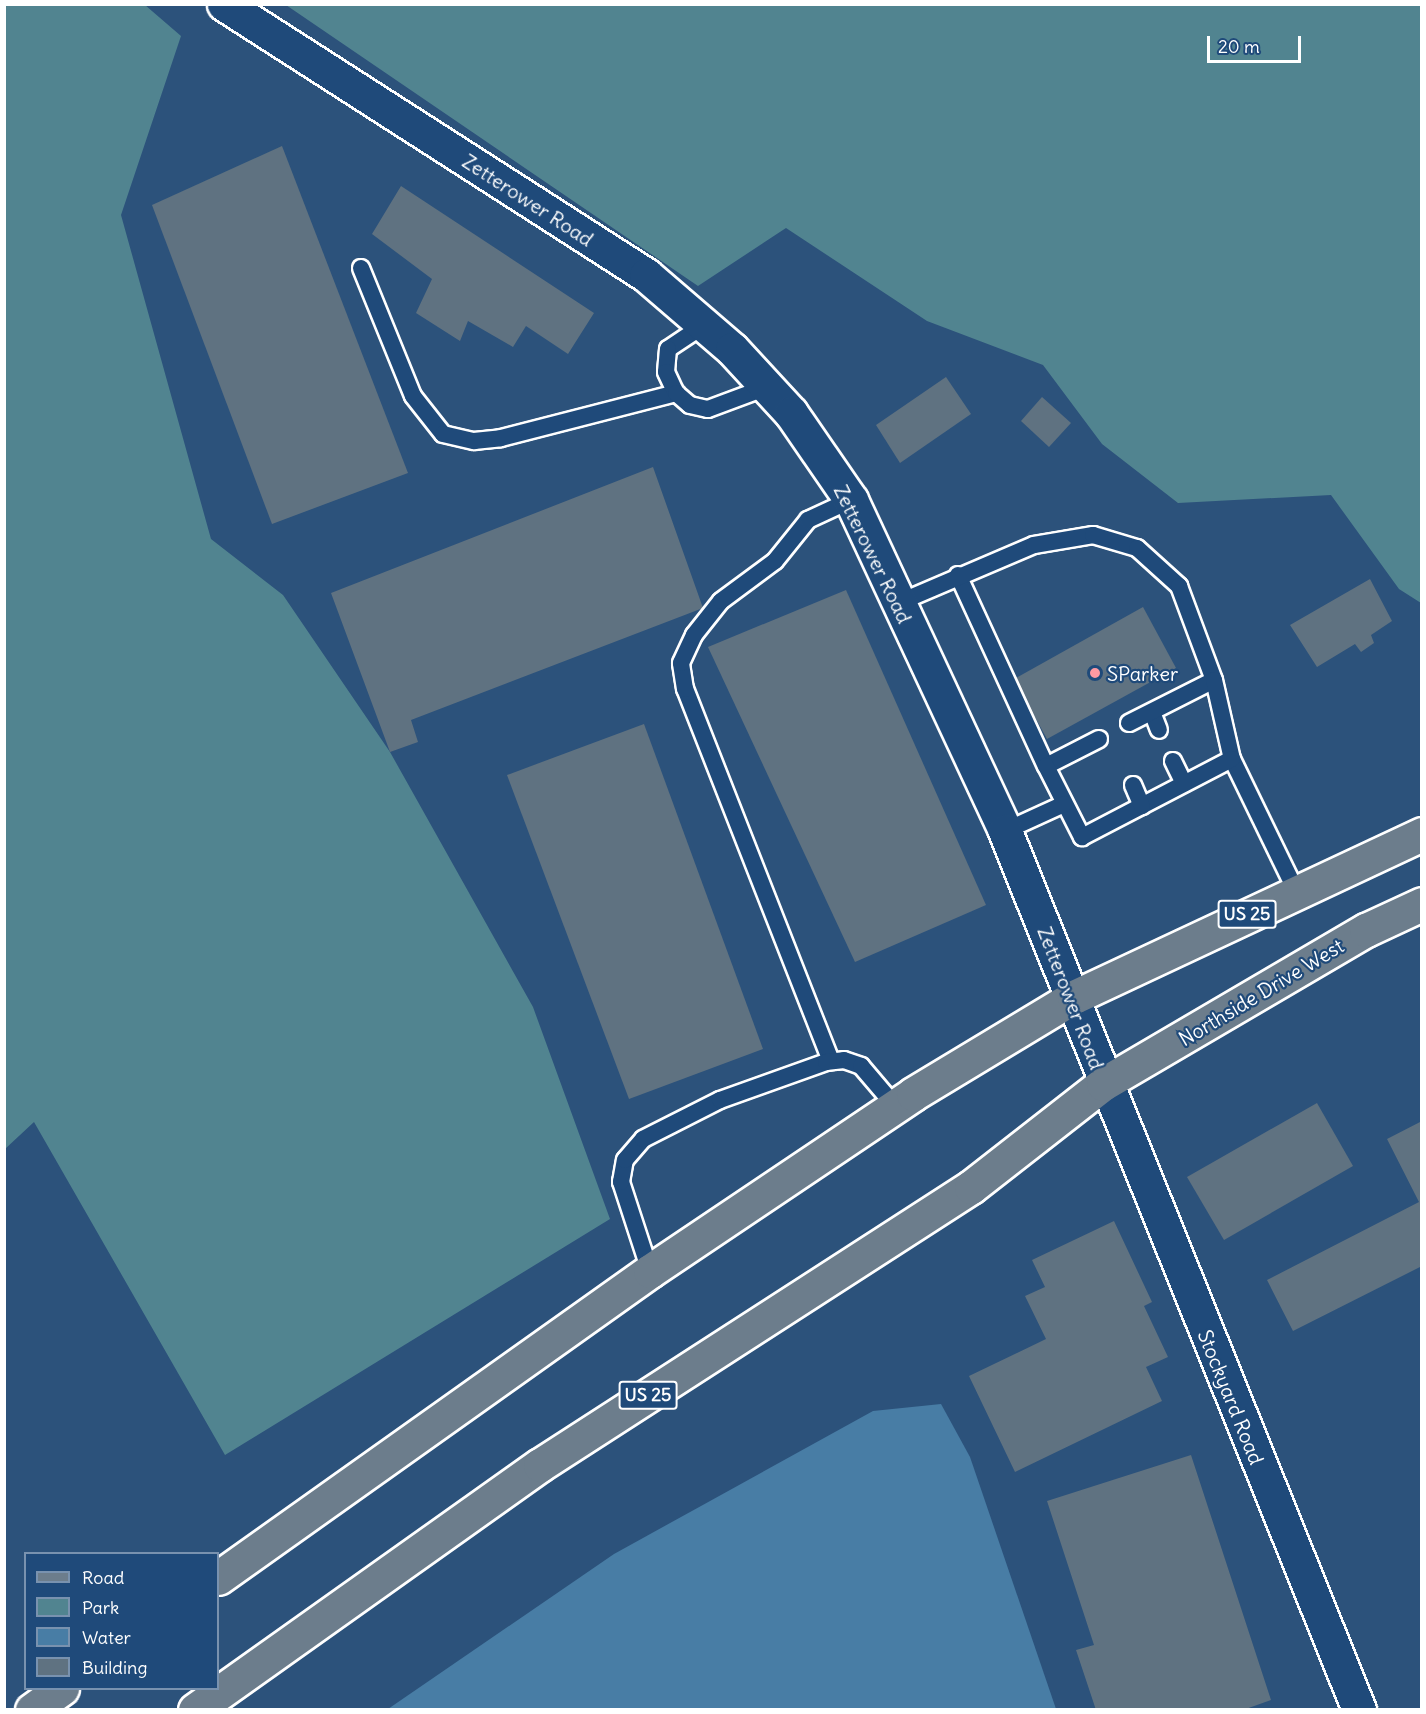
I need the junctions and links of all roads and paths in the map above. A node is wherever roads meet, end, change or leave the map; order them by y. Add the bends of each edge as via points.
1 (224, 4) edge
2 (361, 268) dead end
3 (704, 325) junction
4 (767, 387) junction
5 (675, 393) junction
6 (851, 500) junction
7 (958, 575) junction
8 (898, 603) junction
9 (1214, 680) junction
10 (1152, 712) junction
11 (1129, 723) dead end
12 (1159, 730) dead end
13 (1099, 739) dead end
14 (1232, 759) junction
15 (1173, 761) dead end
16 (1046, 766) junction
17 (1184, 784) junction
18 (1133, 785) dead end
19 (1064, 804) junction
20 (1142, 806) junction
21 (1005, 831) junction
22 (1422, 834) edge
23 (1296, 891) junction
24 (1422, 904) edge
25 (1074, 997) junction
26 (831, 1061) junction
27 (1103, 1084) junction
28 (895, 1106) junction
29 (650, 1271) junction
30 (219, 1577) edge
31 (61, 1690) edge
32 (32, 1710) edge
33 (195, 1710) edge
34 (1359, 1710) edge

1 - 3 street, Zetterower Road via 646,275
2 - 5 lane via 413,396 443,434 474,441 501,438
3 - 4 street, Zetterower Road
3 - 5 lane via 668,349 666,372
4 - 5 lane via 708,409 690,405
4 - 6 street, Zetterower Road
6 - 8 street, Zetterower Road
6 - 26 lane via 808,520 775,561 722,601 694,635 681,663 685,689
7 - 8 lane
7 - 9 lane via 1034,545 1093,535 1137,548 1179,586
7 - 16 lane
8 - 21 street, Zetterower Road
9 - 10 lane
9 - 14 lane
10 - 11 lane
10 - 12 lane
13 - 16 lane
14 - 17 lane
14 - 23 lane
15 - 17 lane
16 - 19 lane
17 - 20 lane
18 - 20 lane
19 - 20 lane via 1082,837
19 - 21 lane
21 - 25 street, Zetterower Road
22 - 23 main road, US 25
23 - 25 main road, US 25
24 - 27 main road, Northside Drive West / US 25 via 1366,930
25 - 27 street, Zetterower Road
25 - 28 main road, US 25
26 - 28 lane via 861,1066
26 - 29 lane via 720,1100 643,1139 625,1160 621,1182
27 - 33 main road, US 25 via 971,1187 540,1465
27 - 34 street, Stockyard Road
28 - 29 main road, US 25
29 - 30 main road, US 25
31 - 32 main road

